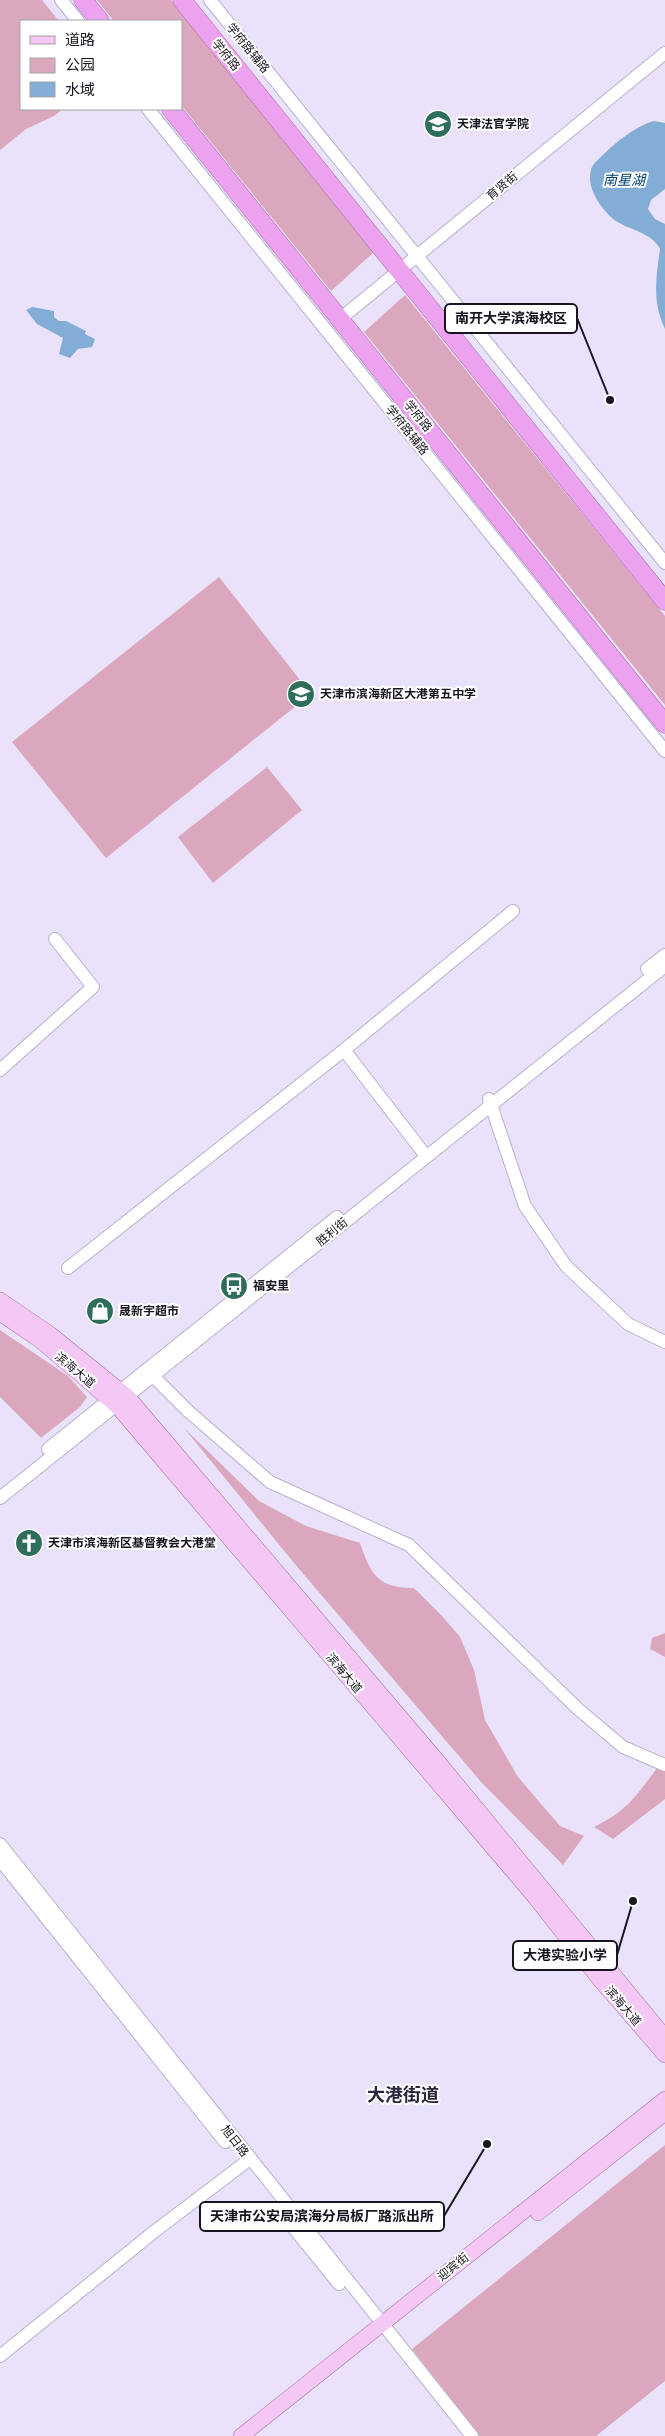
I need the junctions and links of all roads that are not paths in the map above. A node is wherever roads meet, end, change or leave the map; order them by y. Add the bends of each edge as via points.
1 (61, 0) edge
2 (83, 0) edge
3 (182, 0) edge
4 (210, 0) edge
5 (77, 20) edge
6 (99, 20) edge
7 (665, 53) edge
8 (149, 110) edge
9 (172, 110) edge
10 (416, 257) junction
11 (399, 271) junction
12 (340, 320) junction
13 (665, 563) edge
14 (665, 601) edge
15 (665, 724) edge
16 (665, 751) edge
17 (513, 911) dead end
18 (55, 939) dead end
19 (665, 955) edge
20 (665, 966) edge
21 (344, 1050) junction
22 (0, 1070) edge
23 (489, 1101) junction
24 (424, 1152) junction
25 (68, 1268) dead end
26 (0, 1300) edge
27 (0, 1313) edge
28 (665, 1342) edge
29 (153, 1376) junction
30 (119, 1398) junction
31 (0, 1487) edge
32 (0, 1498) edge
33 (665, 1765) edge
34 (0, 1844) edge
35 (0, 1860) edge
36 (665, 2037) edge
37 (665, 2055) edge
38 (665, 2099) edge
39 (665, 2113) edge
40 (246, 2162) junction
41 (381, 2330) junction
42 (0, 2356) edge
43 (242, 2436) edge
44 (257, 2436) edge
45 (461, 2436) edge
46 (472, 2436) edge

1 - 5 street
2 - 6 highway
3 - 11 highway, 学府路
4 - 10 street, 学府路辅路
7 - 10 street, 育贤街
8 - 16 street, 学府路辅路
9 - 12 highway, 学府路
10 - 11 street, 育贤街
10 - 13 street, 学府路辅路
11 - 12 street, 育贤街
11 - 14 highway, 学府路
12 - 15 highway, 学府路
17 - 21 street
18 - 22 street via 94,987
19 - 23 street, 胜利街
20 - 23 street, 胜利街
21 - 24 street
21 - 25 street
23 - 24 street, 胜利街
23 - 28 street via 525,1206 566,1266 628,1324
24 - 29 street, 胜利街
24 - 30 street, 胜利街
26 - 30 main road, 滨海大道 via 50,1334
27 - 30 main road, 滨海大道
29 - 30 street, 胜利街
29 - 33 street via 188,1412 270,1482 409,1545 578,1709 623,1747
30 - 31 street, 胜利街
30 - 32 street, 胜利街
30 - 36 main road, 滨海大道 via 435,1758
30 - 37 main road, 滨海大道
34 - 40 street, 旭日路
35 - 40 street, 旭日路
38 - 41 main road, 迎宾街
39 - 41 main road, 迎宾街
40 - 41 street, 旭日路
40 - 42 street
41 - 43 main road, 迎宾街
41 - 44 main road, 迎宾街
41 - 45 street, 旭日路
41 - 46 street, 旭日路

